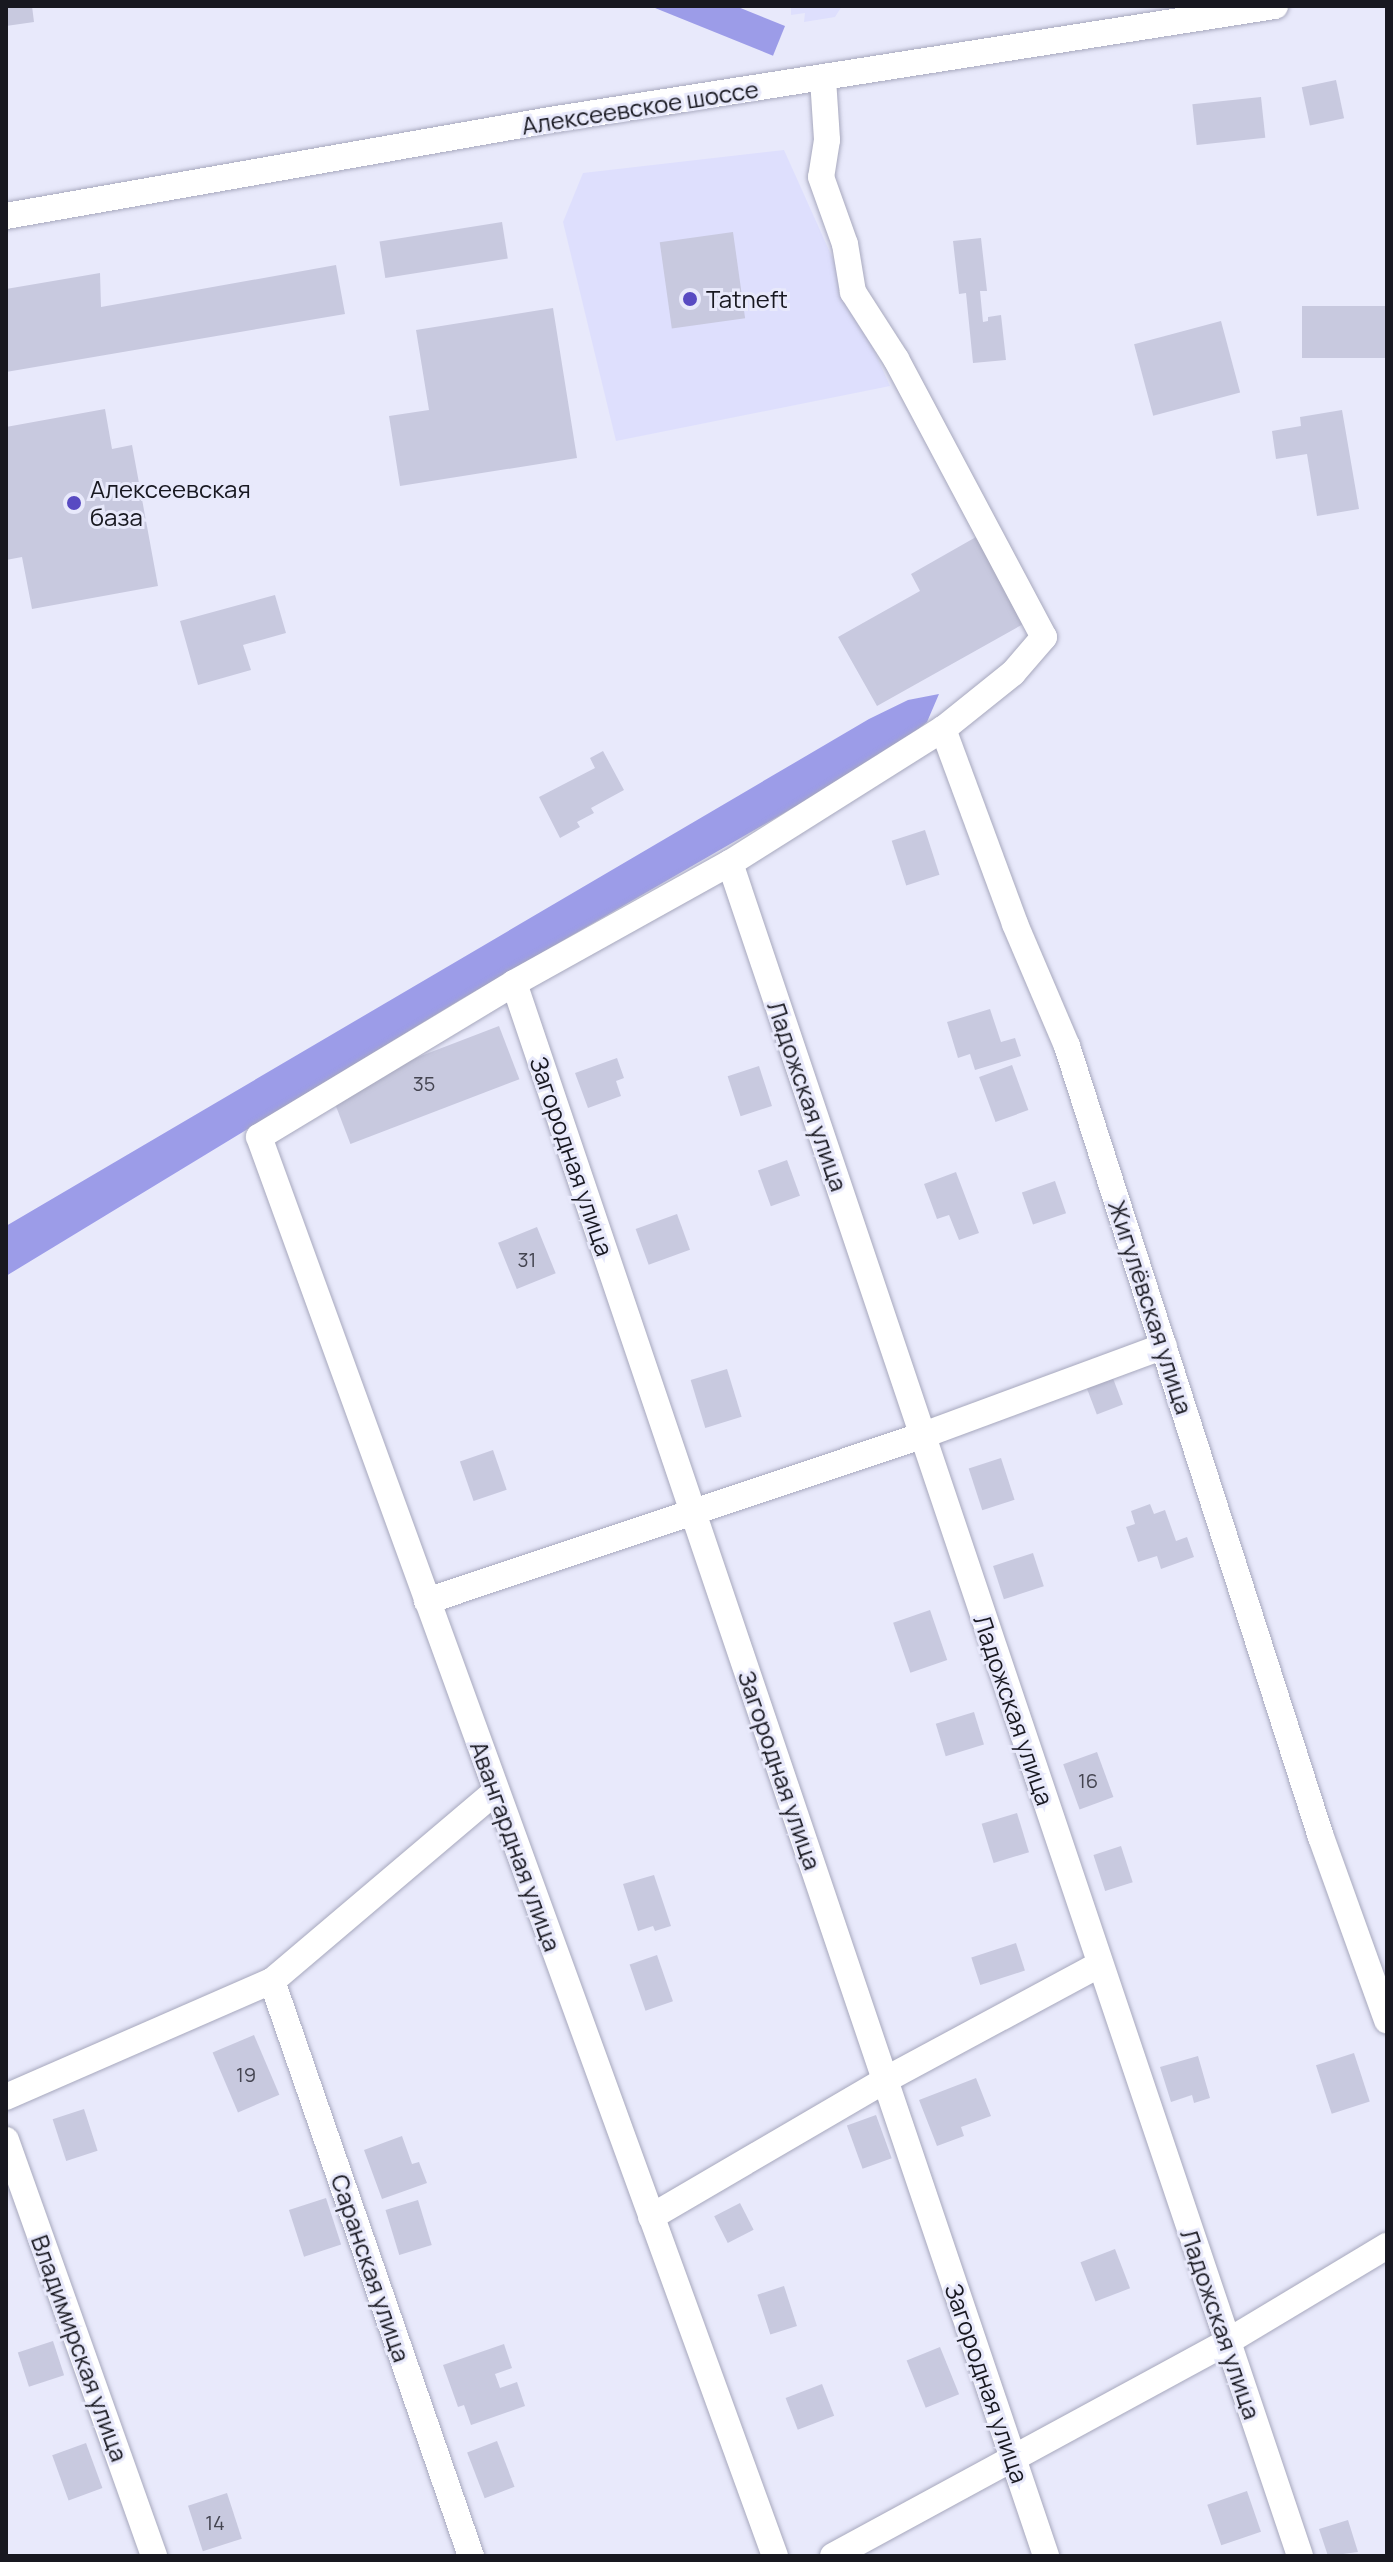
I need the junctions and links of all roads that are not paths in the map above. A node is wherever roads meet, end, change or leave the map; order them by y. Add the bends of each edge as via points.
1 (1275, 6) edge
2 (823, 79) junction
3 (6, 216) edge
4 (943, 729) junction
5 (730, 863) junction
6 (514, 983) junction
7 (1164, 1346) junction
8 (921, 1436) junction
9 (693, 1511) junction
10 (427, 1601) junction
11 (496, 1791) junction
12 (1099, 1965) junction
13 (272, 1981) junction
14 (1387, 2020) edge
15 (885, 2080) junction
16 (6, 2097) edge
17 (6, 2140) edge
18 (651, 2217) junction
19 (1387, 2246) edge
20 (1227, 2342) junction
21 (1013, 2458) junction
22 (154, 2556) edge
23 (471, 2556) edge
24 (775, 2556) edge
25 (833, 2556) edge
26 (1046, 2556) edge
27 (1300, 2556) edge

1 - 2 street, Алексеевское шоссе
2 - 3 street, Алексеевское шоссе via 550,120
2 - 4 street via 827,140 821,177 845,244 853,292 896,359 1044,637 1013,673
4 - 5 street
4 - 7 street, Жигулёвская улица via 1067,1046
5 - 6 street
5 - 8 street, Ладожская улица
6 - 9 street, Загородная улица
6 - 10 street, Авангардная улица via 259,1137
7 - 8 street
7 - 14 street, Жигулёвская улица via 1321,1837
8 - 9 street
8 - 12 street, Ладожская улица
9 - 10 street
9 - 15 street, Загородная улица
10 - 11 street, Авангардная улица
11 - 13 street
11 - 18 street, Авангардная улица
12 - 15 street
12 - 20 street, Ладожская улица
13 - 16 street
13 - 23 street, Саранская улица
15 - 18 street
15 - 21 street, Загородная улица
17 - 22 street, Владимирская улица
18 - 24 street, Авангардная улица
19 - 20 street
20 - 21 street
20 - 27 street, Ладожская улица
21 - 25 street
21 - 26 street, Загородная улица

